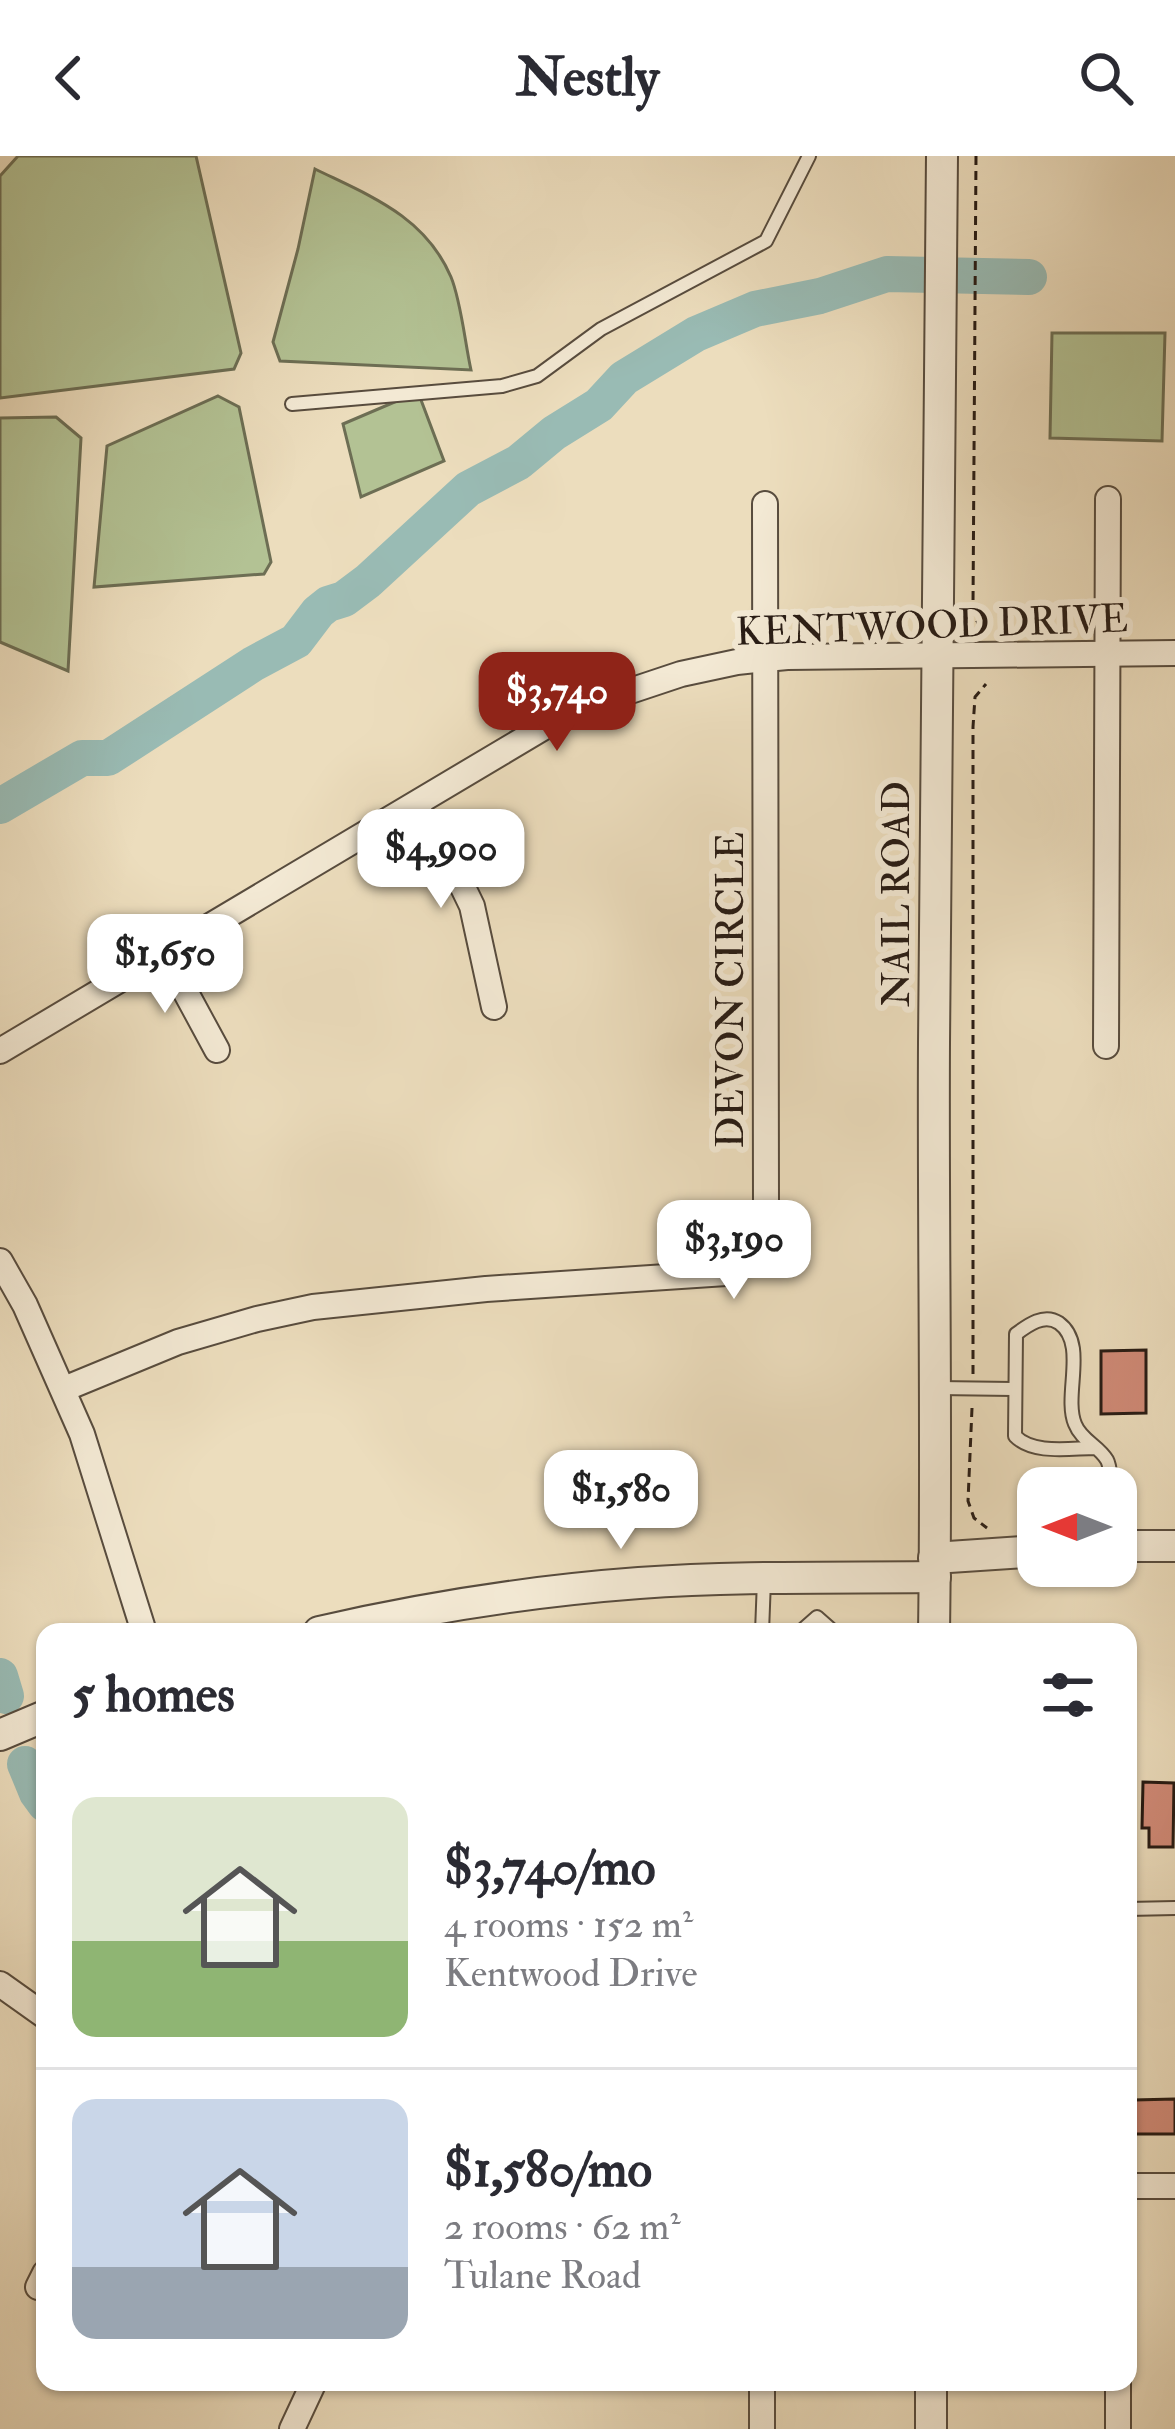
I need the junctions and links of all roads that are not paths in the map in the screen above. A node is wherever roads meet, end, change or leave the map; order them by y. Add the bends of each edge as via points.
1 (809, 156) edge
2 (942, 156) edge
3 (292, 404) dead end
4 (1108, 500) dead end
5 (765, 504) dead end
6 (1175, 653) edge
7 (1108, 654) junction
8 (935, 656) junction
9 (765, 658) junction
10 (415, 805) junction
11 (165, 954) junction
12 (494, 1006) dead end
13 (1106, 1046) dead end
14 (217, 1050) dead end
15 (0, 1051) edge
16 (0, 1262) edge
17 (937, 1388) junction
18 (64, 1389) junction
19 (1013, 1389) junction
20 (1095, 1448) junction
21 (1109, 1467) edge
22 (1017, 1543) edge
23 (1137, 1546) edge
24 (1175, 1546) edge
25 (935, 1568) junction
26 (764, 1578) junction
27 (141, 1623) edge
28 (364, 1623) edge
29 (762, 1623) edge
30 (934, 1623) edge
31 (36, 1720) edge
32 (0, 1735) edge
33 (1175, 1908) edge
34 (1137, 1909) edge
35 (0, 1984) edge
36 (36, 2009) edge
37 (1137, 2186) edge
38 (1175, 2186) edge
39 (310, 2391) edge
40 (762, 2391) edge
41 (931, 2391) edge
42 (1118, 2391) edge
43 (292, 2429) edge
44 (762, 2429) edge
45 (931, 2429) edge
46 (1118, 2429) edge

1 - 3 lane via 766,241 601,328 537,376
2 - 8 street, NAIL ROAD
4 - 7 street
5 - 9 street, DEVON CIRCLE
6 - 7 street, KENTWOOD DRIVE
7 - 8 street, KENTWOOD DRIVE
7 - 13 street
8 - 9 street, KENTWOOD DRIVE
8 - 17 street, NAIL ROAD
9 - 10 street, KENTWOOD DRIVE via 606,698
9 - 18 street, DEVON CIRCLE via 766,1207 752,1259 726,1273 313,1307 178,1342
10 - 11 street, KENTWOOD DRIVE
10 - 12 street via 472,906
11 - 14 street
11 - 15 street, KENTWOOD DRIVE
16 - 18 street
17 - 19 lane
17 - 25 street, NAIL ROAD
18 - 27 street
19 - 20 lane via 1015,1436 1023,1444
19 - 20 lane via 1016,1334 1032,1322 1064,1326 1073,1343 1073,1421
20 - 21 lane
22 - 25 street
23 - 24 street
25 - 26 street
25 - 30 street, NAIL ROAD
26 - 28 street via 536,1594
26 - 29 lane
31 - 32 street
33 - 34 lane
35 - 36 street
37 - 38 street
39 - 43 street
40 - 44 street
41 - 45 street
42 - 46 street

